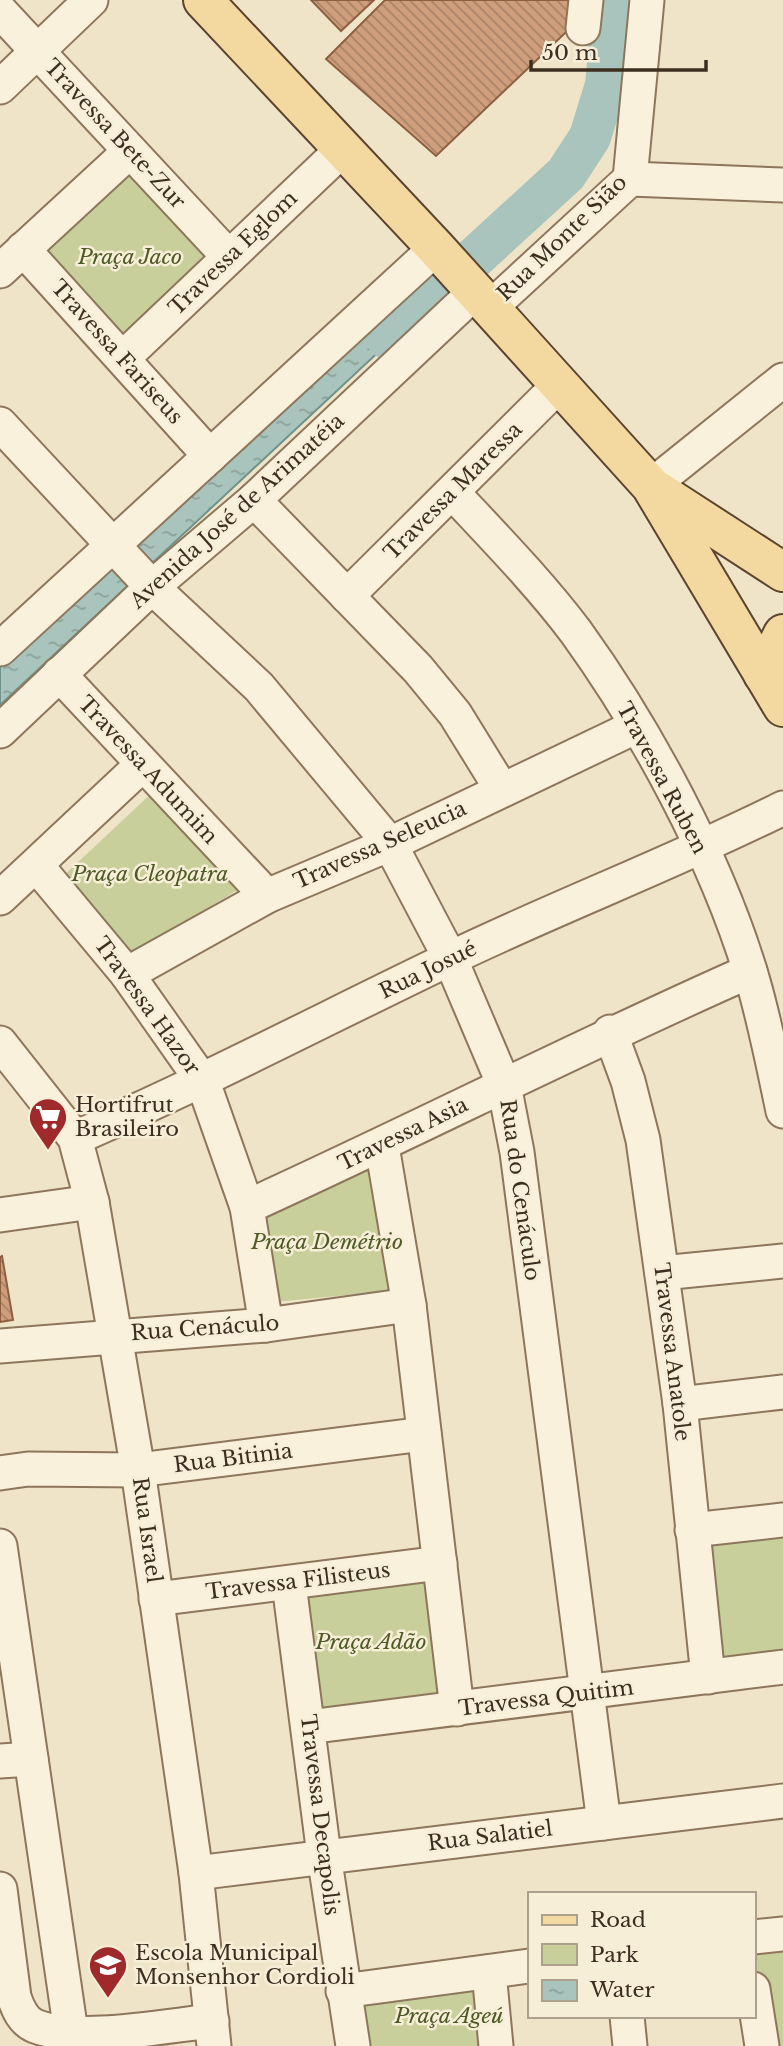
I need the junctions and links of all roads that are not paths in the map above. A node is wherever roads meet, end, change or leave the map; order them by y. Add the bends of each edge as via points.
1 (91, 0) edge
2 (203, 0) edge
3 (647, 0) edge
4 (0, 11) edge
5 (38, 50) junction
6 (0, 87) edge
7 (344, 148) junction
8 (130, 150) junction
9 (629, 179) junction
10 (783, 185) edge
11 (229, 257) junction
12 (11, 260) edge
13 (462, 277) junction
14 (123, 358) junction
15 (783, 380) edge
16 (558, 386) junction
17 (0, 424) edge
18 (210, 456) junction
19 (651, 486) junction
20 (453, 493) junction
21 (254, 500) junction
22 (118, 547) junction
23 (783, 572) edge
24 (149, 584) junction
25 (347, 596) junction
26 (6, 631) edge
27 (783, 635) edge
28 (59, 674) junction
29 (763, 674) junction
30 (783, 707) edge
31 (637, 726) junction
32 (0, 730) edge
33 (142, 765) junction
34 (502, 790) junction
35 (783, 808) edge
36 (390, 844) junction
37 (702, 848) junction
38 (37, 866) junction
39 (267, 896) junction
40 (0, 898) edge
41 (450, 958) junction
42 (750, 971) junction
43 (127, 974) junction
44 (610, 1032) junction
45 (0, 1043) edge
46 (202, 1082) junction
47 (504, 1085) junction
48 (783, 1111) edge
49 (75, 1138) junction
50 (382, 1146) junction
51 (92, 1202) junction
52 (247, 1207) junction
53 (0, 1215) edge
54 (783, 1261) edge
55 (662, 1273) junction
56 (409, 1305) junction
57 (266, 1325) junction
58 (117, 1335) junction
59 (0, 1346) edge
60 (783, 1392) edge
61 (680, 1404) junction
62 (424, 1434) junction
63 (138, 1470) junction
64 (0, 1473) edge
65 (783, 1520) edge
66 (692, 1530) junction
67 (0, 1546) edge
68 (440, 1563) junction
69 (289, 1584) junction
70 (156, 1599) junction
71 (5, 1626) edge
72 (783, 1667) edge
73 (708, 1677) junction
74 (586, 1694) junction
75 (457, 1709) junction
76 (308, 1727) junction
77 (16, 1760) edge
78 (783, 1801) edge
79 (604, 1823) junction
80 (324, 1855) junction
81 (196, 1873) junction
82 (49, 1875) junction
83 (0, 1883) edge
84 (0, 1889) edge
85 (783, 1934) edge
86 (755, 1937) edge
87 (528, 1966) edge
88 (489, 1972) junction
89 (343, 1991) junction
90 (755, 2002) edge
91 (627, 2018) edge
92 (213, 2034) edge
93 (72, 2040) edge
94 (353, 2046) edge
95 (496, 2046) edge
96 (630, 2046) edge
97 (762, 2046) edge

1 - 5 street
2 - 7 main road
3 - 9 street, Rua Monte Sião
4 - 5 street, Travessa Bete-Zur
5 - 6 street
5 - 8 street, Travessa Bete-Zur
7 - 11 street, Travessa Eglom
7 - 13 main road
8 - 11 street, Travessa Bete-Zur
8 - 12 street
9 - 10 street
9 - 13 street, Rua Monte Sião
11 - 14 street, Travessa Eglom
12 - 14 street, Travessa Fariseus
13 - 16 main road
13 - 18 street
13 - 21 street, Avenida José de Arimatéia
14 - 18 street, Travessa Fariseus
15 - 19 street
16 - 19 main road
16 - 20 street, Travessa Maressa
17 - 22 street, Rua do Cenáculo
18 - 22 street
19 - 23 main road
19 - 29 main road
20 - 25 street, Travessa Maressa
20 - 31 street, Travessa Ruben via 576,633
21 - 24 street, Avenida José de Arimatéia
21 - 25 street
22 - 24 street, Rua do Cenáculo
22 - 26 street
24 - 28 street, Avenida José de Arimatéia
24 - 36 street, Rua do Cenáculo via 266,695
25 - 34 street via 388,635 455,714
27 - 29 main road
28 - 32 street, Avenida José de Arimatéia
28 - 33 street, Travessa Adumim
29 - 30 main road
31 - 34 street, Travessa Seleucia
31 - 37 street, Travessa Ruben
33 - 38 street
33 - 39 street, Travessa Adumim
34 - 36 street, Travessa Seleucia
35 - 37 street, Rua Josué
36 - 39 street, Travessa Seleucia
36 - 41 street, Rua do Cenáculo
37 - 41 street, Rua Josué
37 - 42 street, Travessa Ruben
38 - 40 street
38 - 43 street, Travessa Hazor
39 - 43 street, Travessa Seleucia
41 - 46 street, Rua Josué
41 - 47 street, Rua do Cenáculo
42 - 44 street, Travessa Asia
42 - 48 street, Travessa Ruben
43 - 46 street, Travessa Hazor
44 - 47 street, Travessa Asia
44 - 55 street, Travessa Anatole via 643,1140
45 - 49 street, Rua Israel
46 - 49 street, Rua Josué
46 - 52 street, Travessa Hazor
47 - 50 street, Travessa Asia
47 - 74 street, Rua do Cenáculo via 517,1152
49 - 51 street, Rua Israel
50 - 52 street, Travessa Asia
50 - 56 street
51 - 53 street
51 - 58 street, Rua Israel
52 - 57 street, Travessa Hazor
54 - 55 street
55 - 61 street, Travessa Anatole
56 - 57 street, Rua Cenáculo
56 - 62 street
57 - 58 street, Rua Cenáculo
58 - 59 street, Rua Cenáculo
58 - 63 street, Rua Israel
60 - 61 street
61 - 66 street, Travessa Anatole
62 - 63 street, Rua Bitinia
62 - 68 street
63 - 64 street, Rua Bitinia
63 - 70 street, Rua Israel
65 - 66 street
66 - 73 street, Travessa Anatole
67 - 71 street
68 - 69 street, Travessa Filisteus
68 - 75 street
69 - 70 street, Travessa Filisteus
69 - 76 street, Travessa Decapolis
70 - 81 street, Rua Israel
71 - 77 street
72 - 73 street, Travessa Quitim
73 - 74 street, Travessa Quitim
74 - 75 street, Travessa Quitim
74 - 79 street, Rua do Cenáculo
75 - 76 street, Travessa Quitim
76 - 80 street, Travessa Decapolis
77 - 82 street
78 - 79 street, Rua Salatiel
79 - 80 street, Rua Salatiel
80 - 81 street, Rua Salatiel
80 - 89 street, Travessa Decapolis
81 - 92 street, Rua Israel
82 - 83 street
82 - 93 street
84 - 93 street via 20,2013 33,2026
85 - 86 street
87 - 88 street
88 - 89 street
88 - 95 street
89 - 94 street, Travessa Decapolis
90 - 97 street
91 - 96 street
92 - 93 street

